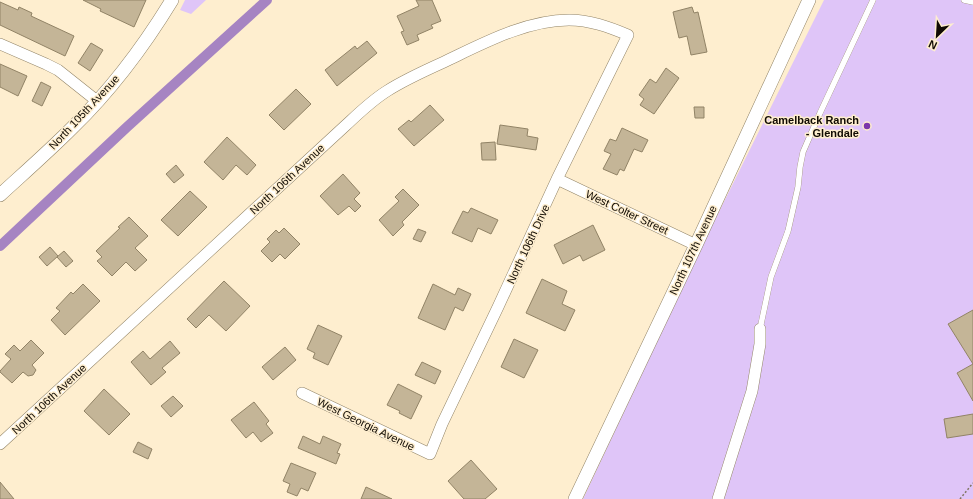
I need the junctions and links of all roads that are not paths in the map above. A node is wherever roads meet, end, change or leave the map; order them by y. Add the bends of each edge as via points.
1 (172, 0) edge
2 (809, 0) edge
3 (873, 0) edge
4 (964, 0) edge
5 (973, 2) edge
6 (628, 35) joint
7 (0, 44) edge
8 (97, 101) junction
9 (558, 179) junction
10 (0, 195) edge
11 (696, 245) junction
12 (760, 329) joint
13 (302, 393) dead end
14 (0, 444) edge
15 (430, 454) joint
16 (576, 499) edge
17 (718, 499) edge

1 - 8 street, North 105th Avenue via 141,47
2 - 11 street, North 107th Avenue
3 - 12 lane via 803,152 788,230 771,277
4 - 5 lane
6 - 9 street, North 106th Drive
6 - 14 street, North 106th Avenue via 591,22 570,20 528,26 482,44 386,91 348,122
7 - 8 street via 58,70
8 - 10 street, North 105th Avenue
9 - 11 street, West Colter Street
9 - 15 street, North 106th Drive
11 - 16 street, North 107th Avenue
12 - 17 street via 752,391
13 - 15 street, West Georgia Avenue

